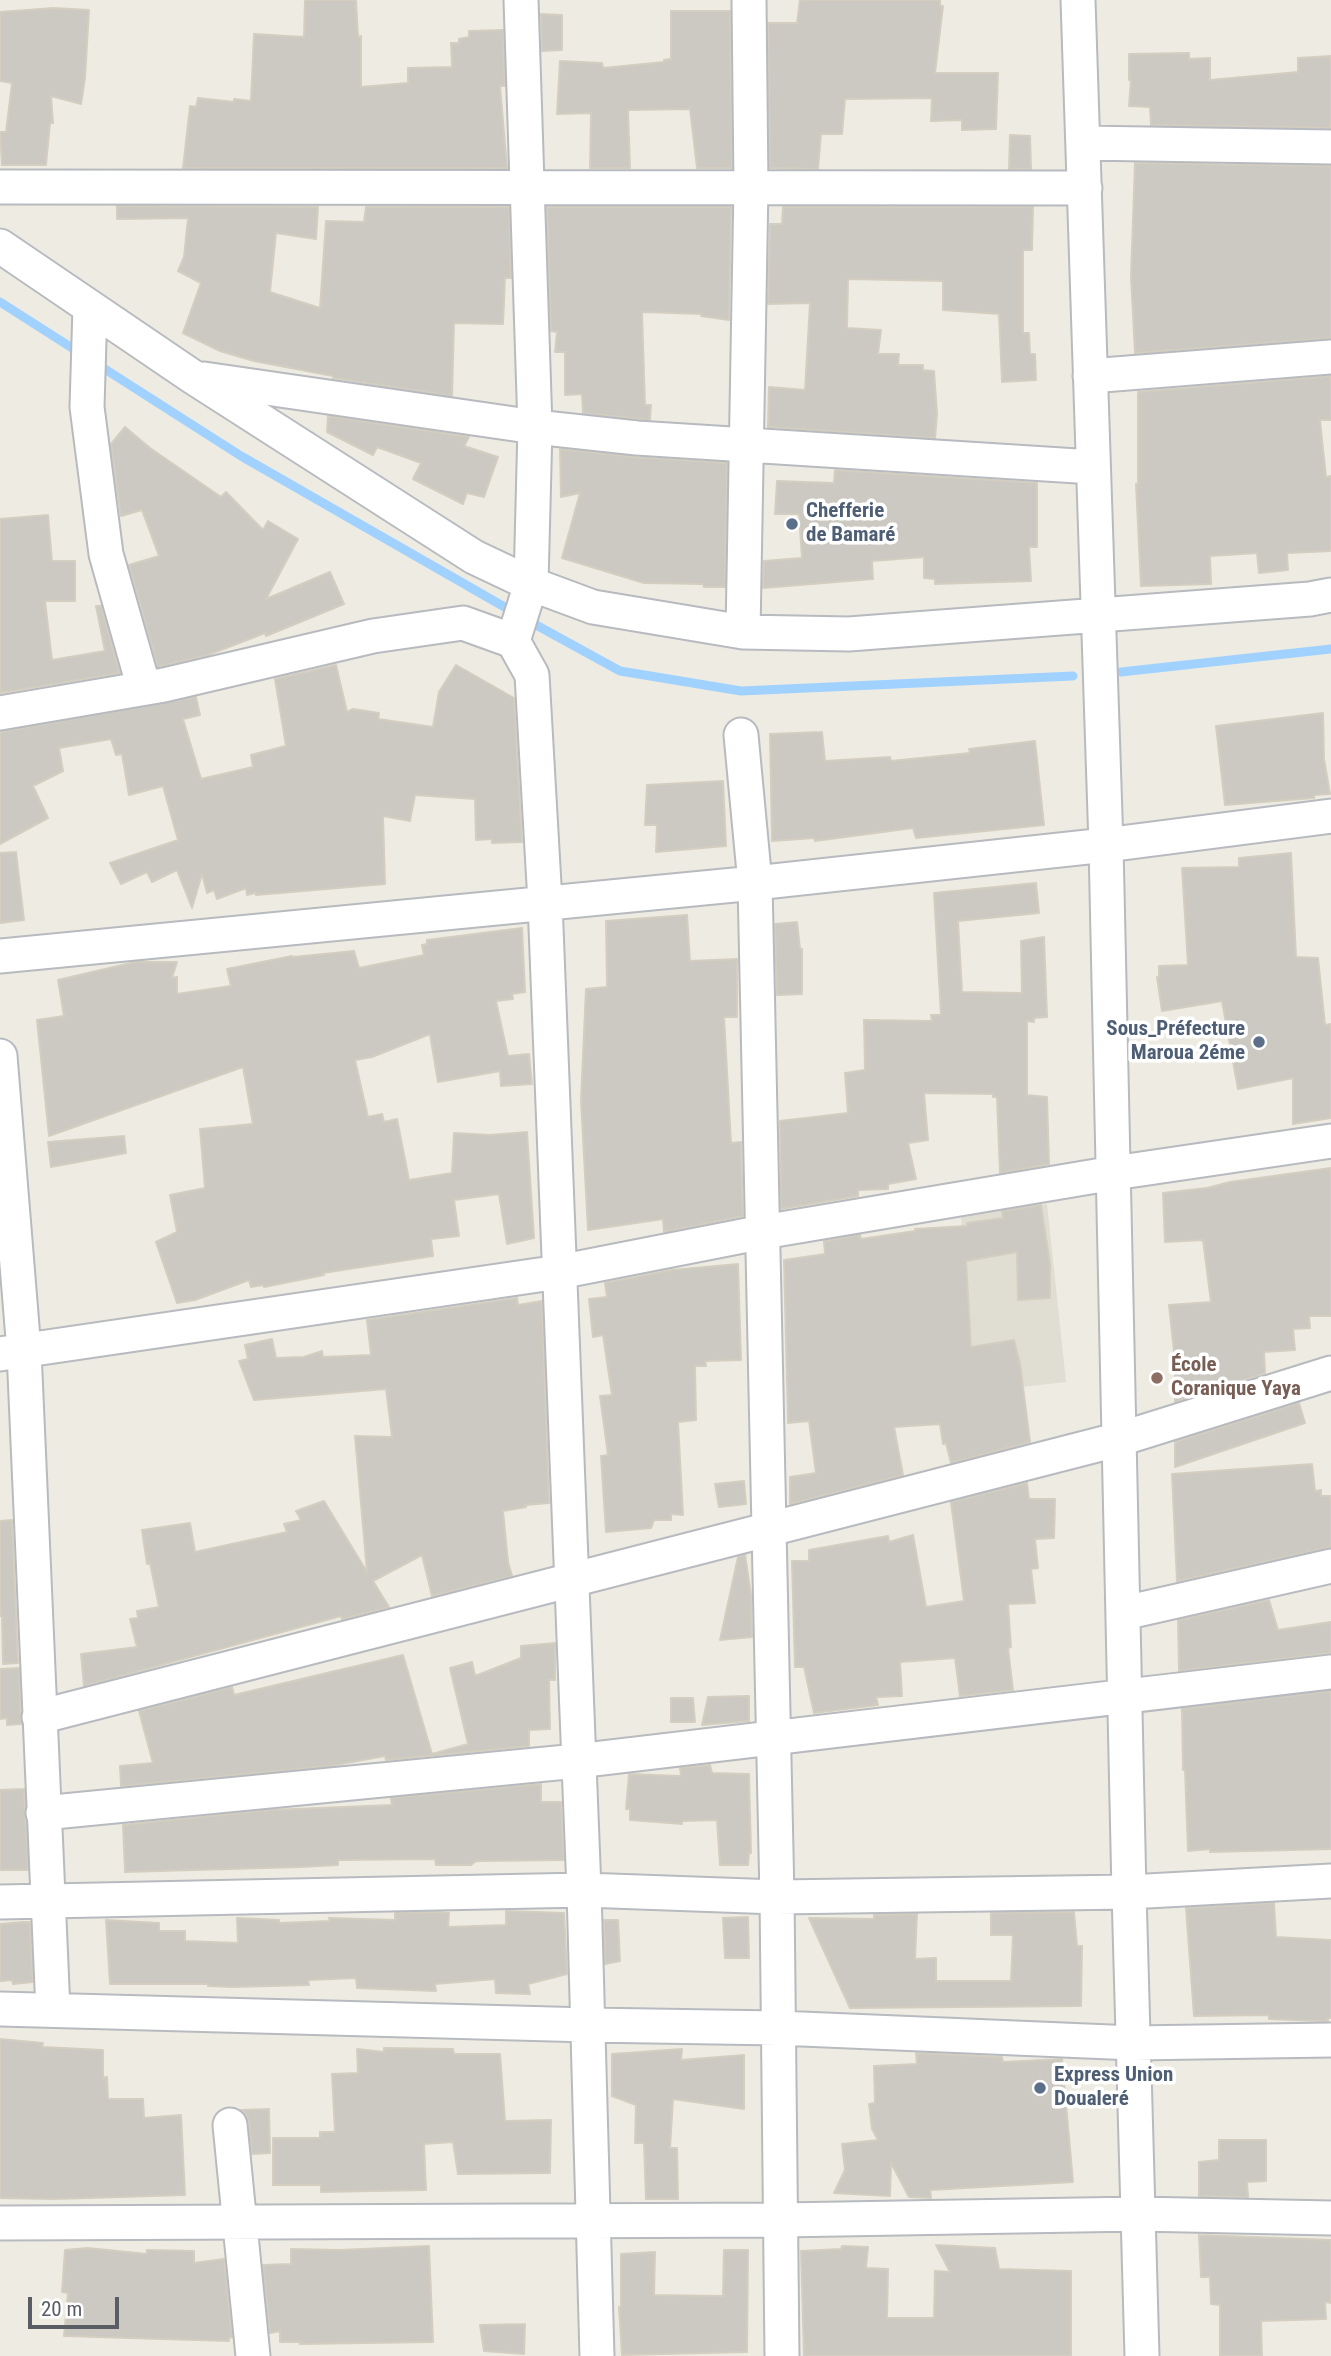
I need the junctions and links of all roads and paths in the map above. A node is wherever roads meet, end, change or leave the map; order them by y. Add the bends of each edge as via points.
1 (521, 0) edge
2 (749, 0) edge
3 (1077, 0) edge
4 (1084, 143) junction
5 (1331, 147) edge
6 (751, 186) junction
7 (0, 187) edge
8 (528, 187) junction
9 (1085, 188) junction
10 (0, 246) edge
11 (90, 307) junction
12 (1331, 358) edge
13 (1090, 376) junction
14 (194, 377) junction
15 (535, 428) junction
16 (745, 445) junction
17 (1093, 467) junction
18 (531, 584) junction
19 (1331, 595) edge
20 (1099, 615) junction
21 (743, 632) junction
22 (513, 642) junction
23 (144, 688) junction
24 (0, 713) edge
25 (741, 735) dead end
26 (1331, 816) edge
27 (1106, 845) junction
28 (755, 883) junction
29 (545, 902) junction
30 (0, 956) edge
31 (0, 1056) edge
32 (1331, 1141) edge
33 (1114, 1173) junction
34 (763, 1232) junction
35 (559, 1272) junction
36 (12, 1352) edge
37 (1331, 1373) edge
38 (1120, 1439) junction
39 (769, 1531) junction
40 (1331, 1566) edge
41 (571, 1579) junction
42 (1124, 1613) junction
43 (1331, 1672) edge
44 (1126, 1696) junction
45 (39, 1717) junction
46 (773, 1739) junction
47 (578, 1761) junction
48 (43, 1813) junction
49 (1331, 1881) edge
50 (584, 1889) junction
51 (1129, 1892) junction
52 (777, 1897) junction
53 (47, 1901) junction
54 (0, 1902) edge
55 (0, 2009) edge
56 (53, 2010) junction
57 (589, 2025) junction
58 (778, 2028) junction
59 (1331, 2040) edge
60 (1134, 2043) junction
61 (230, 2125) dead end
62 (1138, 2214) junction
63 (1331, 2218) edge
64 (781, 2220) junction
65 (594, 2221) junction
66 (238, 2222) junction
67 (0, 2223) edge
68 (253, 2356) edge
69 (597, 2356) edge
70 (782, 2356) edge
71 (1142, 2356) edge

1 - 8 street
2 - 6 street
3 - 4 street
4 - 5 street
4 - 9 street
6 - 8 street
6 - 9 street
6 - 16 street
7 - 8 street
8 - 15 street
9 - 13 street
10 - 11 street
11 - 14 street
11 - 23 street via 87,407 106,554
12 - 13 street
13 - 17 street
14 - 15 street
14 - 18 street via 474,557
15 - 16 street
15 - 18 street
16 - 17 street
16 - 21 street
17 - 20 street
18 - 21 street via 593,607
18 - 22 street
19 - 20 street
20 - 21 street via 849,634
20 - 27 street
22 - 23 street via 463,623 373,636
22 - 29 street via 532,676
23 - 24 street
25 - 28 street
26 - 27 street
27 - 28 street
27 - 33 street
28 - 29 street
28 - 34 street
29 - 30 street
29 - 35 street
31 - 36 street
32 - 33 street
33 - 34 street
33 - 38 street
34 - 35 street
34 - 39 street
35 - 36 street
35 - 41 street
36 - 45 street
37 - 38 street
38 - 39 street
38 - 42 street
39 - 41 street
39 - 46 street
40 - 42 street
41 - 45 street
41 - 47 street
42 - 44 street
43 - 44 street
44 - 46 street
44 - 51 street
45 - 48 street
46 - 47 street
46 - 52 street
47 - 48 street
47 - 50 street
48 - 53 street
49 - 51 street
50 - 52 street
50 - 53 street
50 - 57 street
51 - 52 street
51 - 60 street
52 - 58 street
53 - 54 street
53 - 56 street
55 - 56 street
56 - 57 street
57 - 58 street
57 - 65 street
58 - 60 street
58 - 64 street
59 - 60 street
60 - 62 street
61 - 66 street
62 - 63 street
62 - 64 street
62 - 71 street
64 - 65 street
64 - 70 street
65 - 66 street
65 - 69 street
66 - 67 street
66 - 68 street

